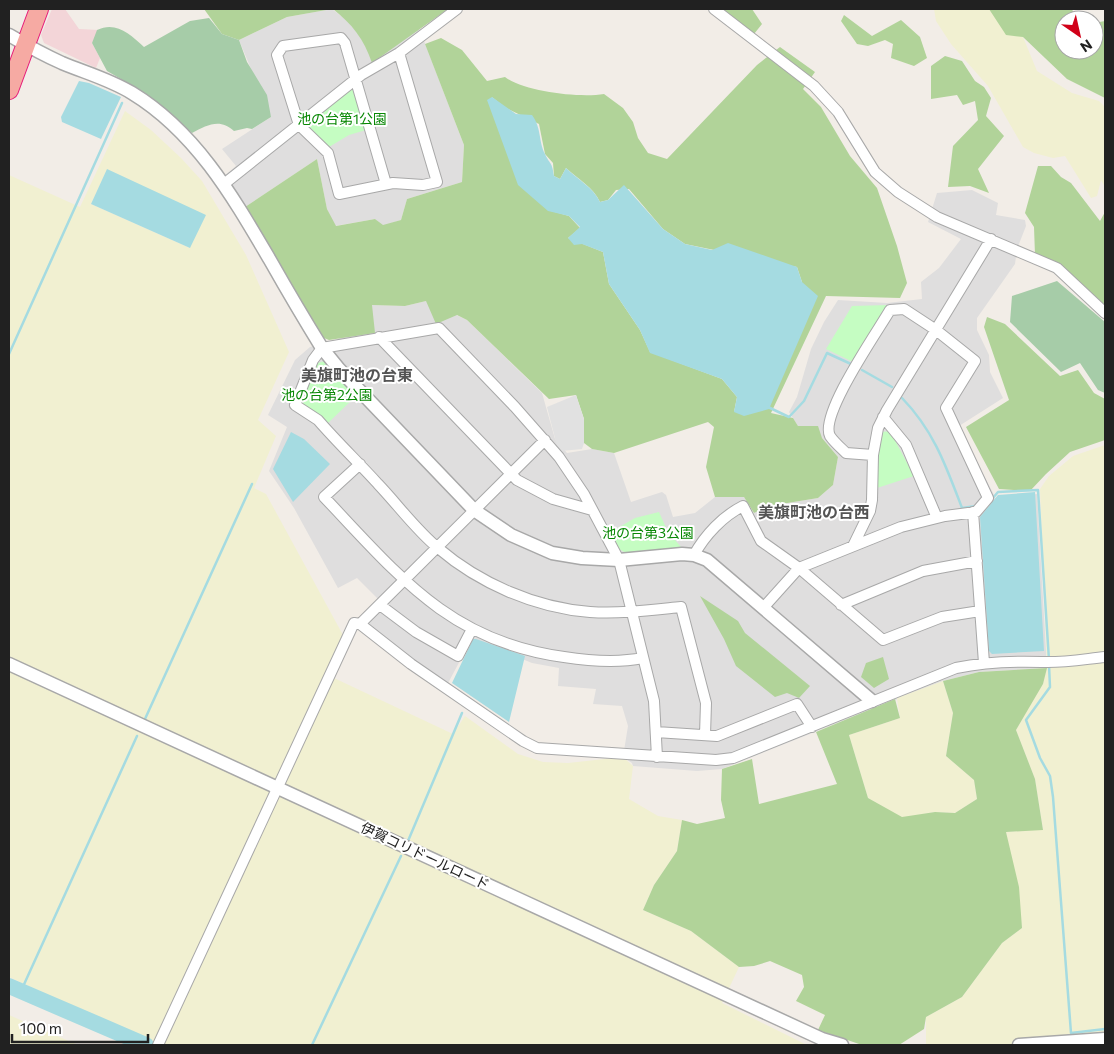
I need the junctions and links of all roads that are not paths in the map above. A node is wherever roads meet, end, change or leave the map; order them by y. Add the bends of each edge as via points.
1 (39, 9) edge
2 (456, 9) edge
3 (714, 9) edge
4 (9, 34) edge
5 (26, 45) junction
6 (399, 53) junction
7 (356, 79) junction
8 (9, 90) edge
9 (299, 125) junction
10 (224, 184) junction
11 (386, 184) junction
12 (991, 239) junction
13 (1105, 312) edge
14 (936, 330) junction
15 (379, 337) junction
16 (322, 348) junction
17 (883, 417) junction
18 (545, 440) junction
19 (873, 455) junction
20 (360, 464) junction
21 (509, 474) junction
22 (474, 510) junction
23 (592, 510) junction
24 (974, 512) junction
25 (937, 518) junction
26 (853, 546) junction
27 (437, 547) junction
28 (694, 555) junction
29 (620, 560) junction
30 (977, 561) junction
31 (799, 568) junction
32 (404, 580) junction
33 (380, 604) junction
34 (840, 605) junction
35 (764, 607) junction
36 (633, 611) junction
37 (980, 611) junction
38 (360, 624) junction
39 (472, 629) junction
40 (643, 658) junction
41 (1105, 658) edge
42 (984, 663) junction
43 (9, 664) edge
44 (872, 701) junction
45 (812, 727) junction
46 (656, 732) junction
47 (706, 735) junction
48 (657, 757) junction
49 (276, 788) junction
50 (1105, 1039) edge
51 (159, 1043) edge
52 (842, 1045) edge
53 (1019, 1045) edge

1 - 5 highway
2 - 6 street
3 - 12 street via 828,100 880,178 937,218
4 - 5 street
5 - 8 highway
5 - 10 street via 96,74 143,100 186,137
6 - 7 street
6 - 11 street via 438,182
7 - 9 street
7 - 9 street via 341,38 283,46 278,55
7 - 11 street
9 - 10 street
9 - 11 street via 328,153 339,194
10 - 16 street
12 - 13 street via 1057,268
12 - 14 street
14 - 17 street
14 - 19 street via 904,309 890,310 841,392 828,427 830,436 846,453
14 - 24 street via 975,361 946,408 988,498
15 - 16 street
15 - 18 street via 439,328
15 - 21 street
16 - 20 street via 313,360 295,405 318,420
16 - 22 street
17 - 19 street
17 - 25 street via 906,445
18 - 21 street
18 - 23 street via 573,476
19 - 26 street via 872,500
20 - 27 street
20 - 32 street via 324,498
21 - 22 street
21 - 23 street via 553,499
22 - 27 street
22 - 29 street via 505,532 552,553
23 - 29 street
24 - 25 street
24 - 30 street
25 - 26 street via 902,527
26 - 31 street
27 - 32 street
27 - 36 street via 485,580 550,606 589,612
28 - 29 street
28 - 31 street via 700,544 732,510 743,506 761,541
28 - 35 street via 712,562
29 - 36 street
30 - 34 street via 924,571
30 - 37 street
31 - 34 street
31 - 35 street
32 - 33 street
32 - 39 street via 433,606
33 - 38 street
33 - 39 street via 416,632 458,656
34 - 37 street via 883,640 942,617
35 - 44 street
36 - 40 street
36 - 47 street via 681,607 706,703
37 - 42 street
38 - 48 street via 411,664 537,748
38 - 49 street via 354,623
39 - 40 street via 493,639 548,655 584,660 630,661
40 - 46 street via 654,701
41 - 42 street
42 - 44 street via 943,672
43 - 49 street, 伊賀コリドールロード
44 - 45 street
45 - 47 street via 797,704 717,736
45 - 48 street via 724,760
46 - 47 street
46 - 48 street
49 - 51 street
49 - 52 street, 伊賀コリドールロード via 822,1039
50 - 53 street

